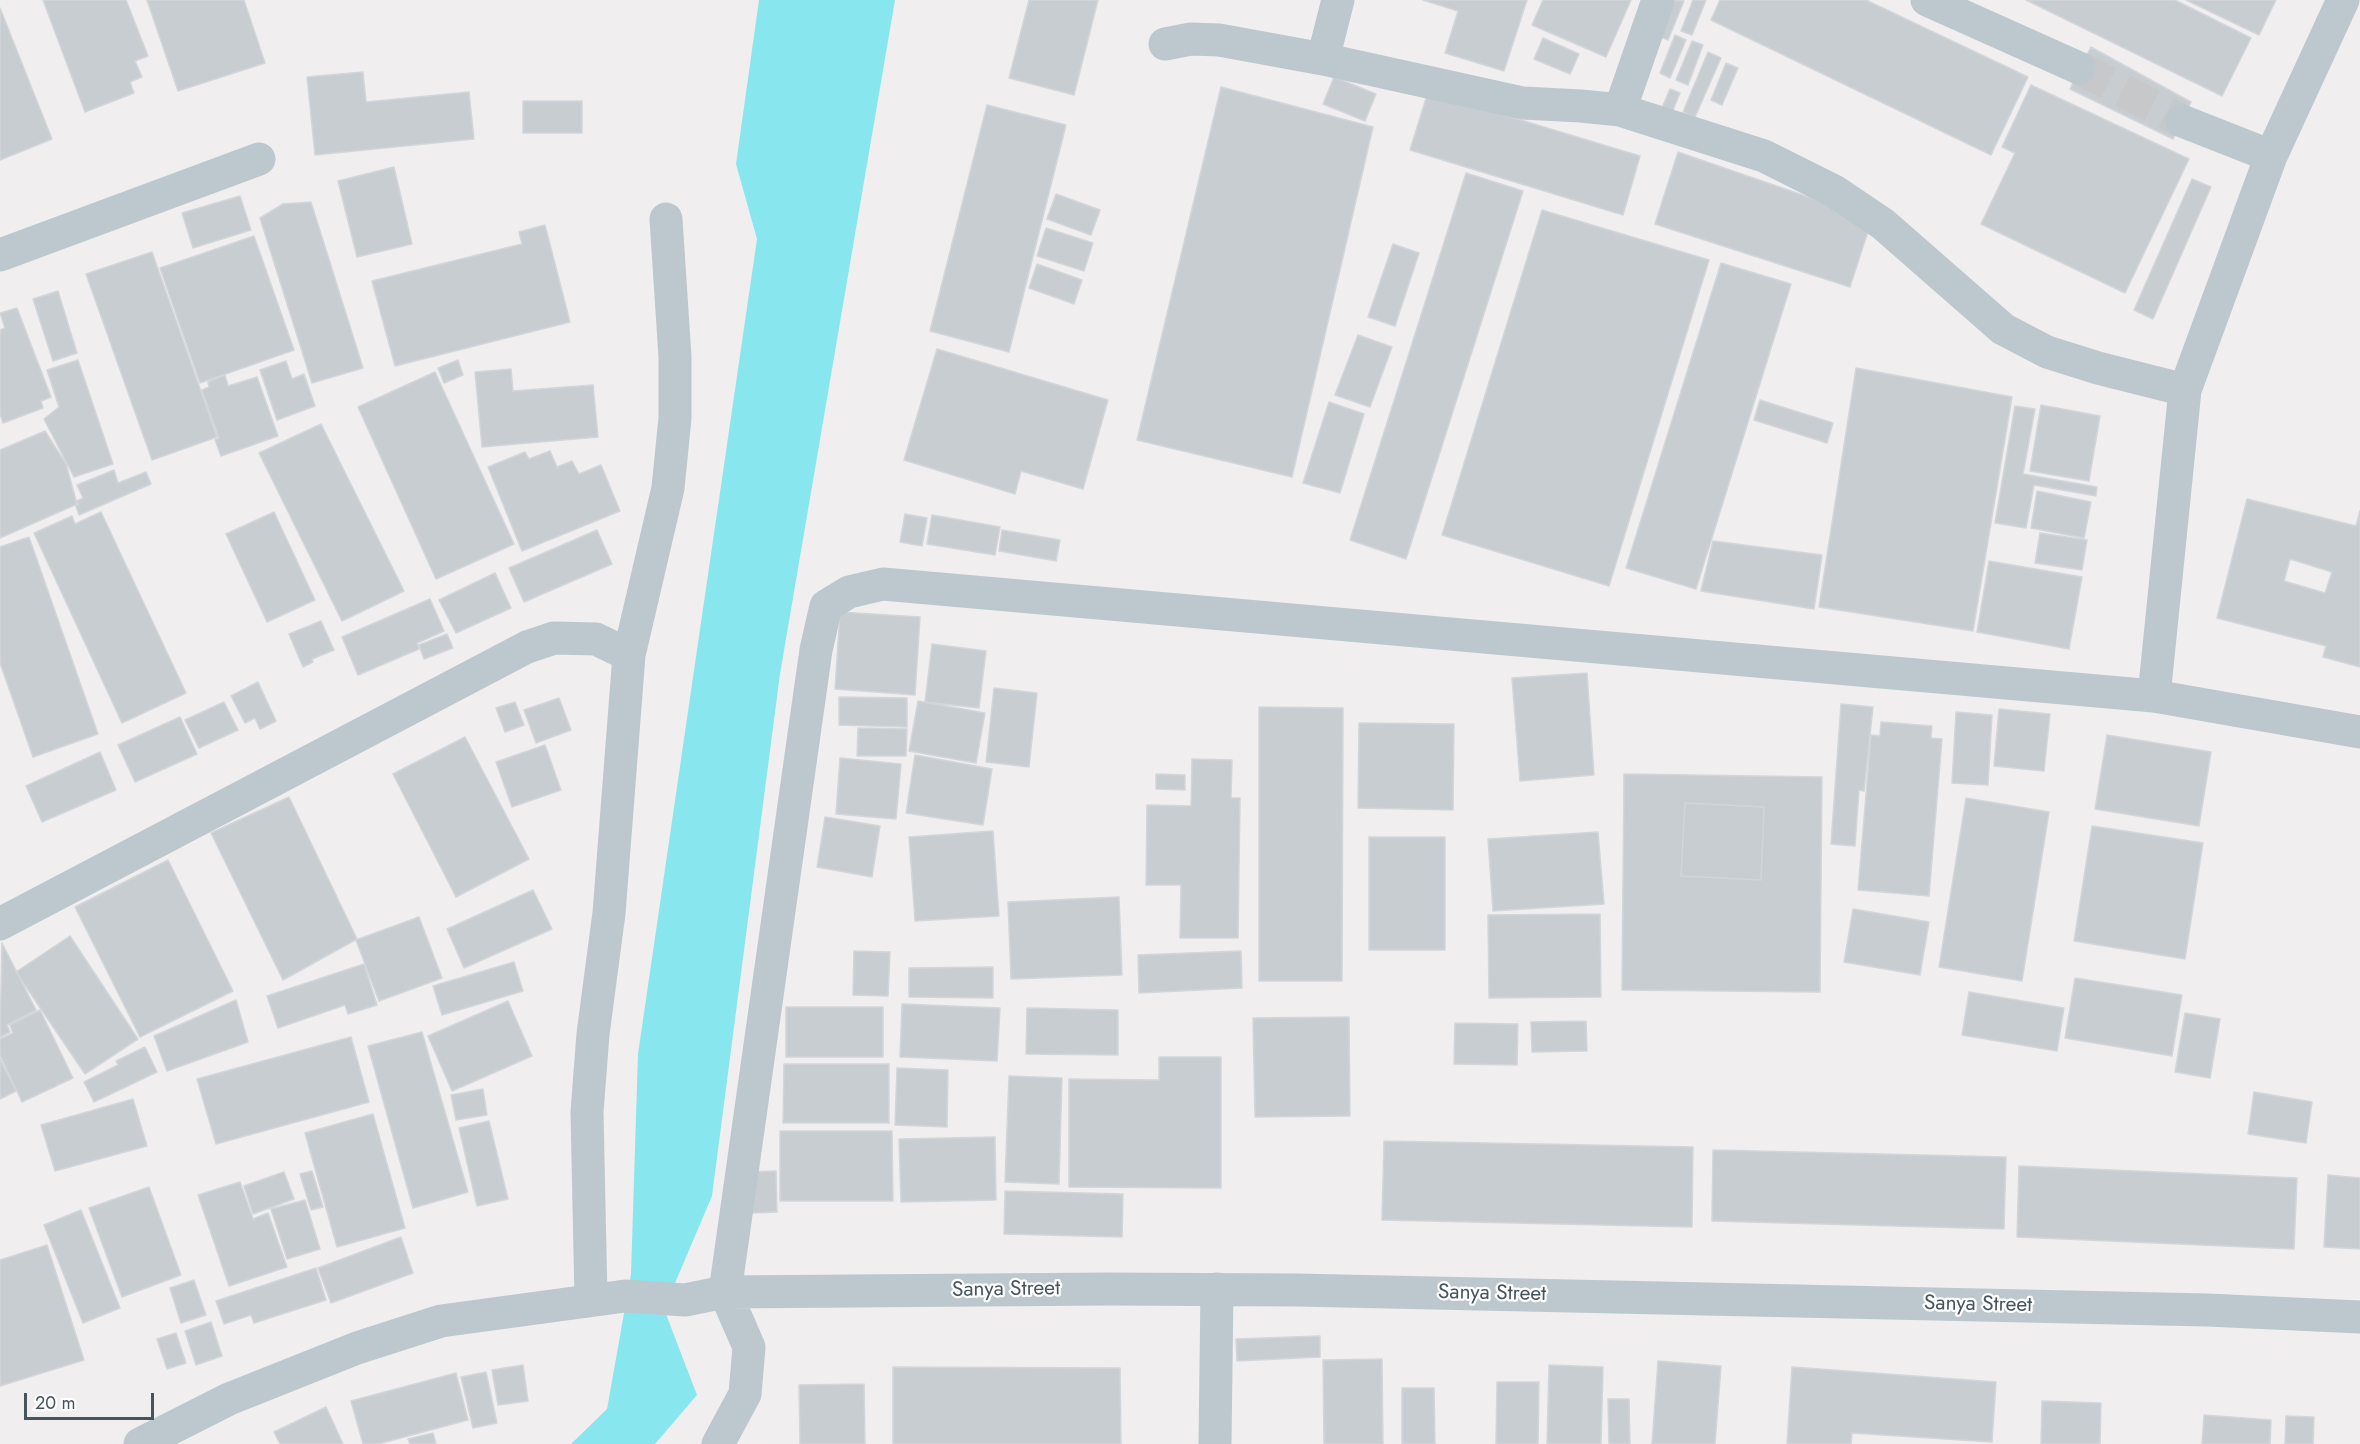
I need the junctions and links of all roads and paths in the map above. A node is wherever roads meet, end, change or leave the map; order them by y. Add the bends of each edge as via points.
1 (1338, 0) edge
2 (1659, 0) edge
3 (1927, 0) edge
4 (2343, 0) edge
5 (1166, 44) dead end
6 (1323, 59) junction
7 (2079, 68) tunnel mouth
8 (1620, 110) junction
9 (2182, 121) tunnel mouth
10 (2271, 156) junction
11 (259, 159) dead end
12 (666, 219) dead end
13 (0, 255) edge
14 (2185, 390) junction
15 (629, 655) junction
16 (2154, 696) junction
17 (2360, 732) edge
18 (0, 924) edge
19 (1217, 1290) junction
20 (725, 1292) junction
21 (591, 1299) junction
22 (2360, 1317) edge
23 (140, 1444) edge
24 (718, 1444) edge
25 (1215, 1444) edge

1 - 6 street
2 - 8 street
3 - 7 street
4 - 10 street
5 - 6 street via 1191,39 1219,40
6 - 8 street via 1522,103
8 - 14 street via 1764,156 1834,191 1883,224 2003,329 2047,352
9 - 10 street
10 - 14 street
11 - 13 street
12 - 15 street via 675,418 668,488
14 - 16 street
15 - 18 street via 596,639 554,638 526,647
15 - 21 street via 609,913 586,1112
16 - 17 street
16 - 20 street via 883,584 849,592 826,606 816,650
19 - 20 street, Sanya Street
19 - 22 street, Sanya Street via 1494,1293
19 - 25 street
20 - 21 street, Sanya Street via 685,1300 625,1296
20 - 24 street via 749,1347 745,1394
21 - 23 street, Sanya Street via 431,1324 357,1348 229,1399

